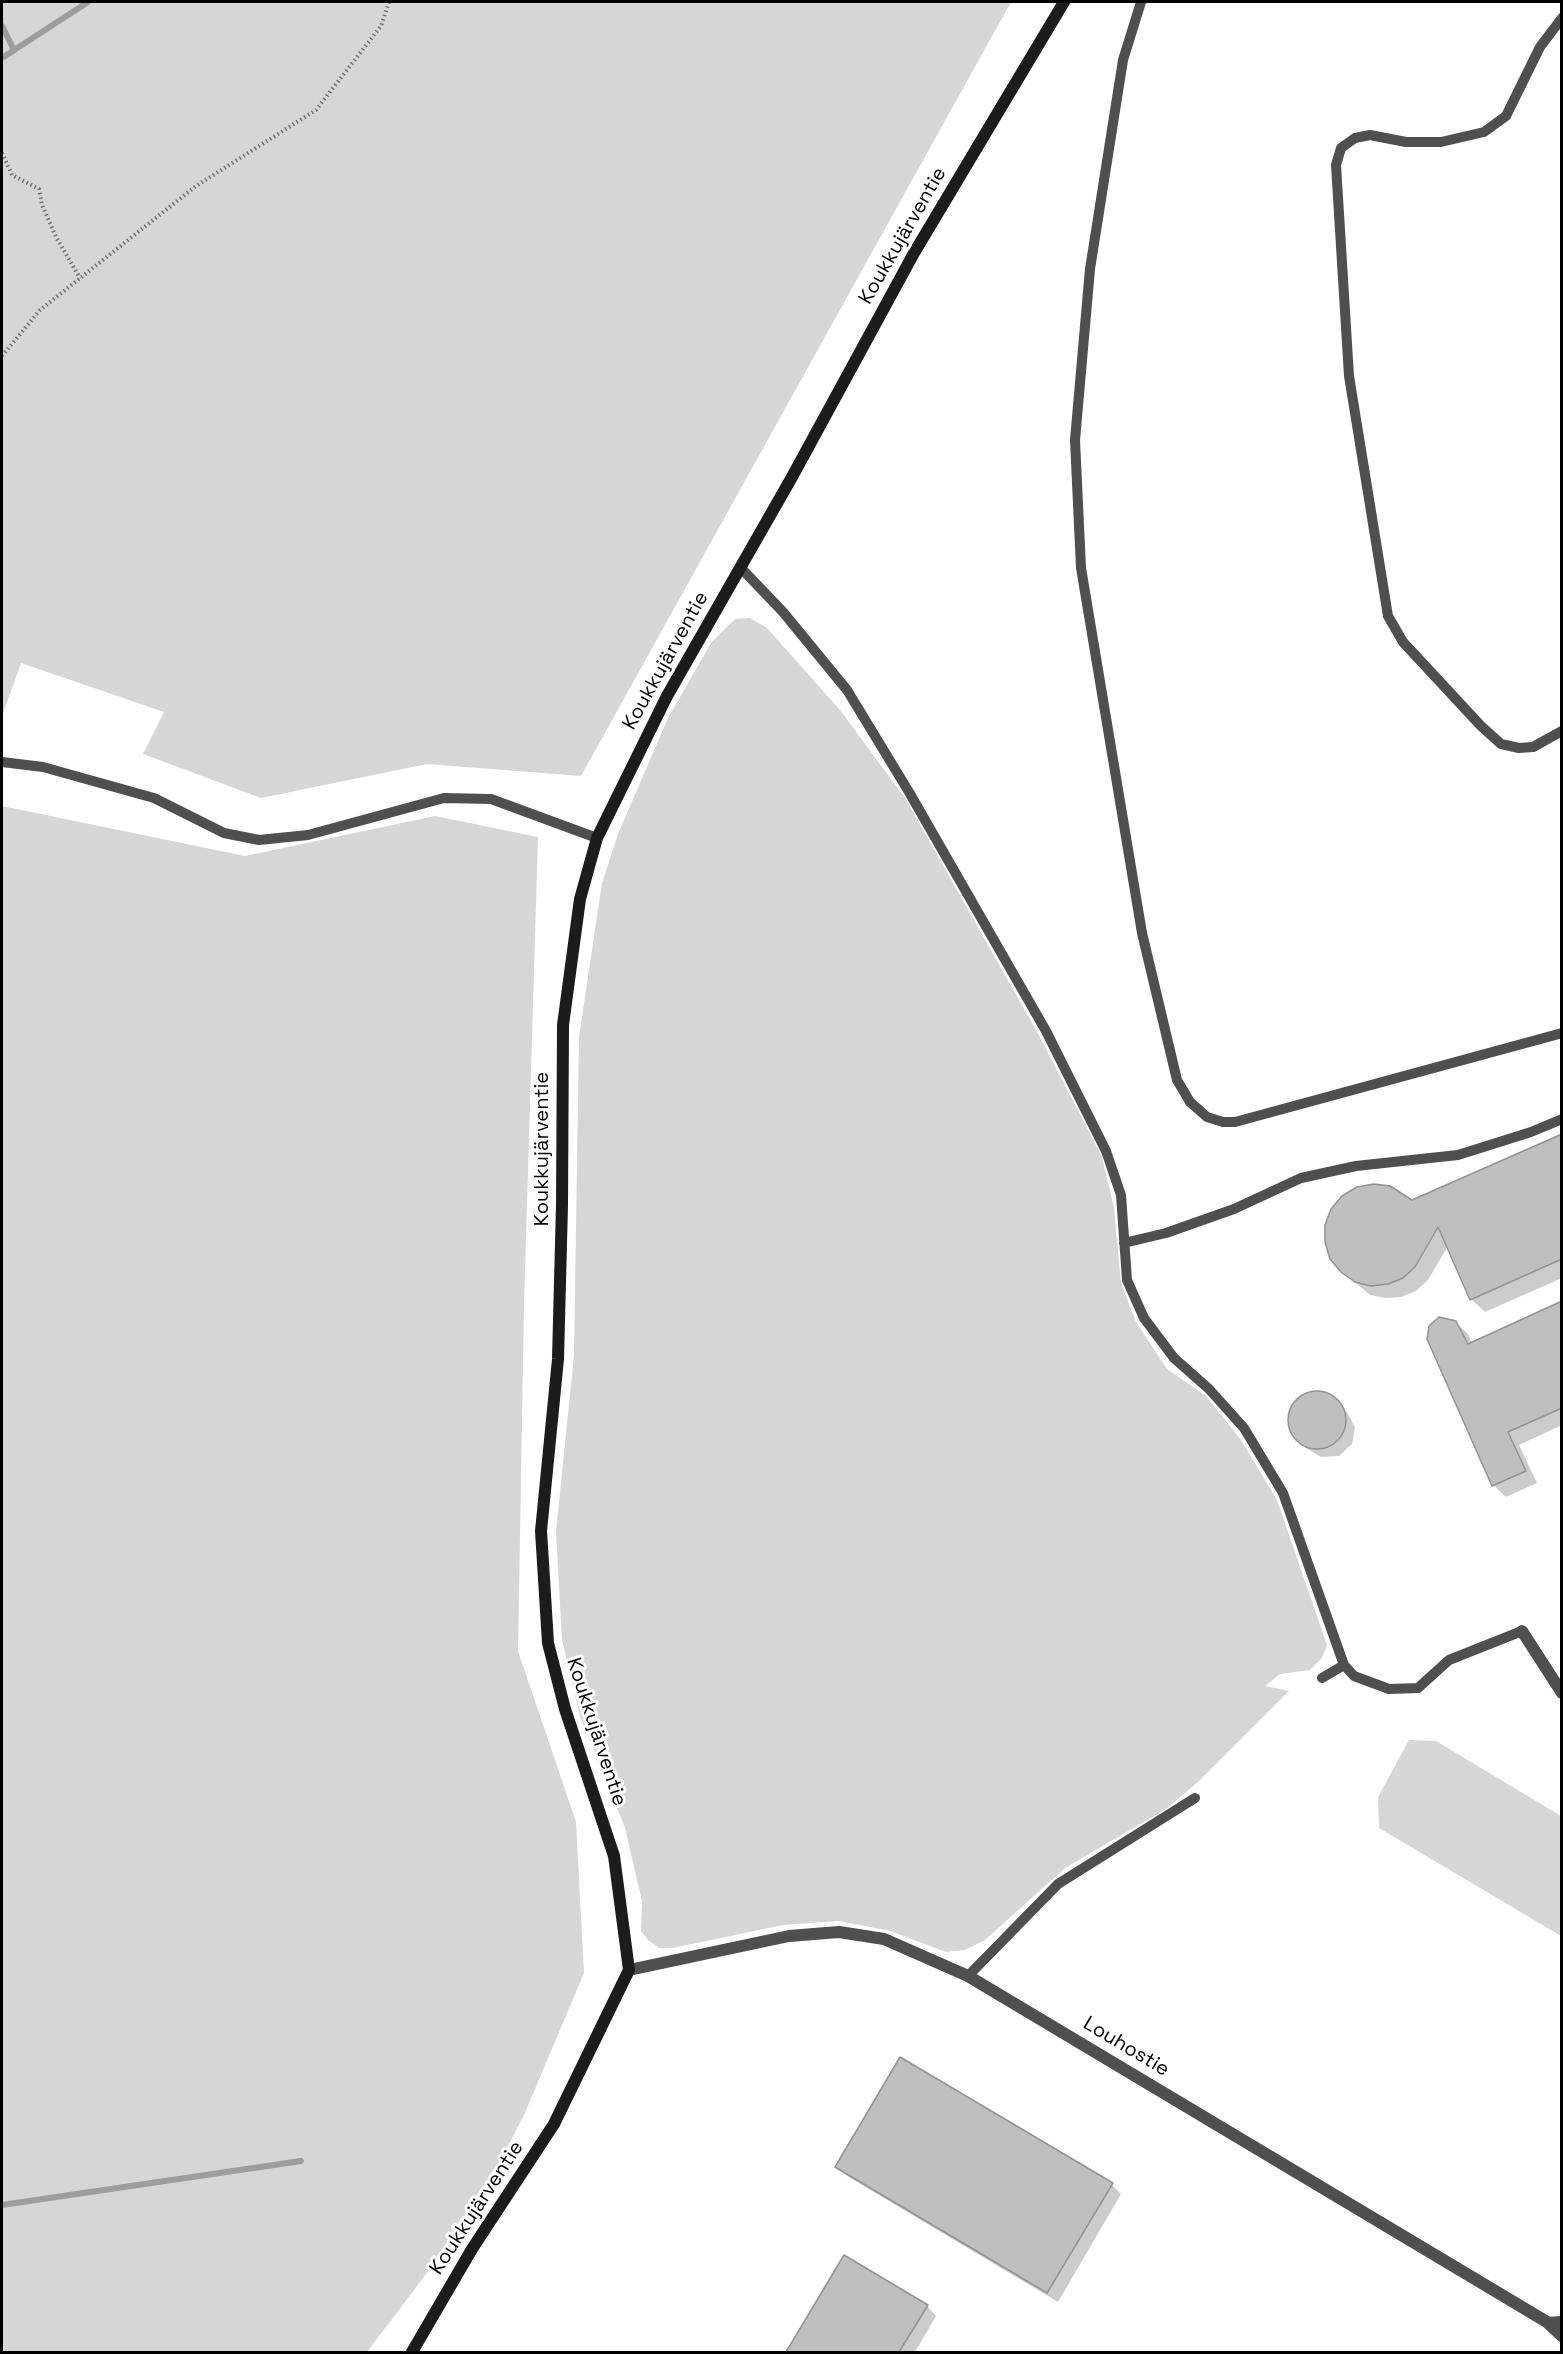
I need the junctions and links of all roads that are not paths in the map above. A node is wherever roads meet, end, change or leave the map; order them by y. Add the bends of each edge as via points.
1 (1064, 2) edge
2 (1142, 2) edge
3 (1562, 18) edge
4 (741, 568) junction
5 (1562, 731) edge
6 (2, 762) edge
7 (597, 838) junction
8 (1562, 1033) edge
9 (1562, 1119) edge
10 (1124, 1243) junction
11 (1522, 1631) joint
12 (1344, 1665) junction
13 (1322, 1678) dead end
14 (1562, 1693) edge
15 (1195, 1798) dead end
16 (629, 1970) junction
17 (968, 1976) junction
18 (1562, 2321) edge
19 (1546, 2322) junction
20 (1562, 2336) edge
21 (412, 2352) edge

1 - 4 street, Koukkujärventie via 914,253
2 - 8 lane via 1123,60 1090,269 1075,440 1081,568 1142,933 1177,1080 1190,1102 1207,1117 1235,1122
3 - 5 lane via 1540,47 1506,116 1484,132 1441,142 1406,142 1370,135 1355,138 1341,148 1336,165 1349,376 1388,616 1404,642 1501,744 1533,747
4 - 7 street, Koukkujärventie via 667,696
4 - 10 lane via 847,690 1041,1021 1106,1151 1121,1195
6 - 7 lane via 43,767 154,798 224,833 259,840 308,835 444,798 491,799
7 - 16 street, Koukkujärventie via 580,899 563,1025 558,1359 541,1531 548,1643 565,1709 615,1856
9 - 10 lane via 1458,1155 1356,1166 1301,1178 1234,1209
10 - 12 lane via 1127,1280 1144,1318 1174,1358 1244,1428 1283,1493
11 - 12 lane via 1449,1659 1418,1688 1389,1689 1354,1676
11 - 14 street
12 - 13 lane
15 - 17 lane via 1058,1884
16 - 17 street, Louhostie via 789,1936 839,1932 884,1939
16 - 21 street, Koukkujärventie via 554,2124 472,2249
17 - 19 street, Louhostie
18 - 19 lane
19 - 20 street, Louhostie

